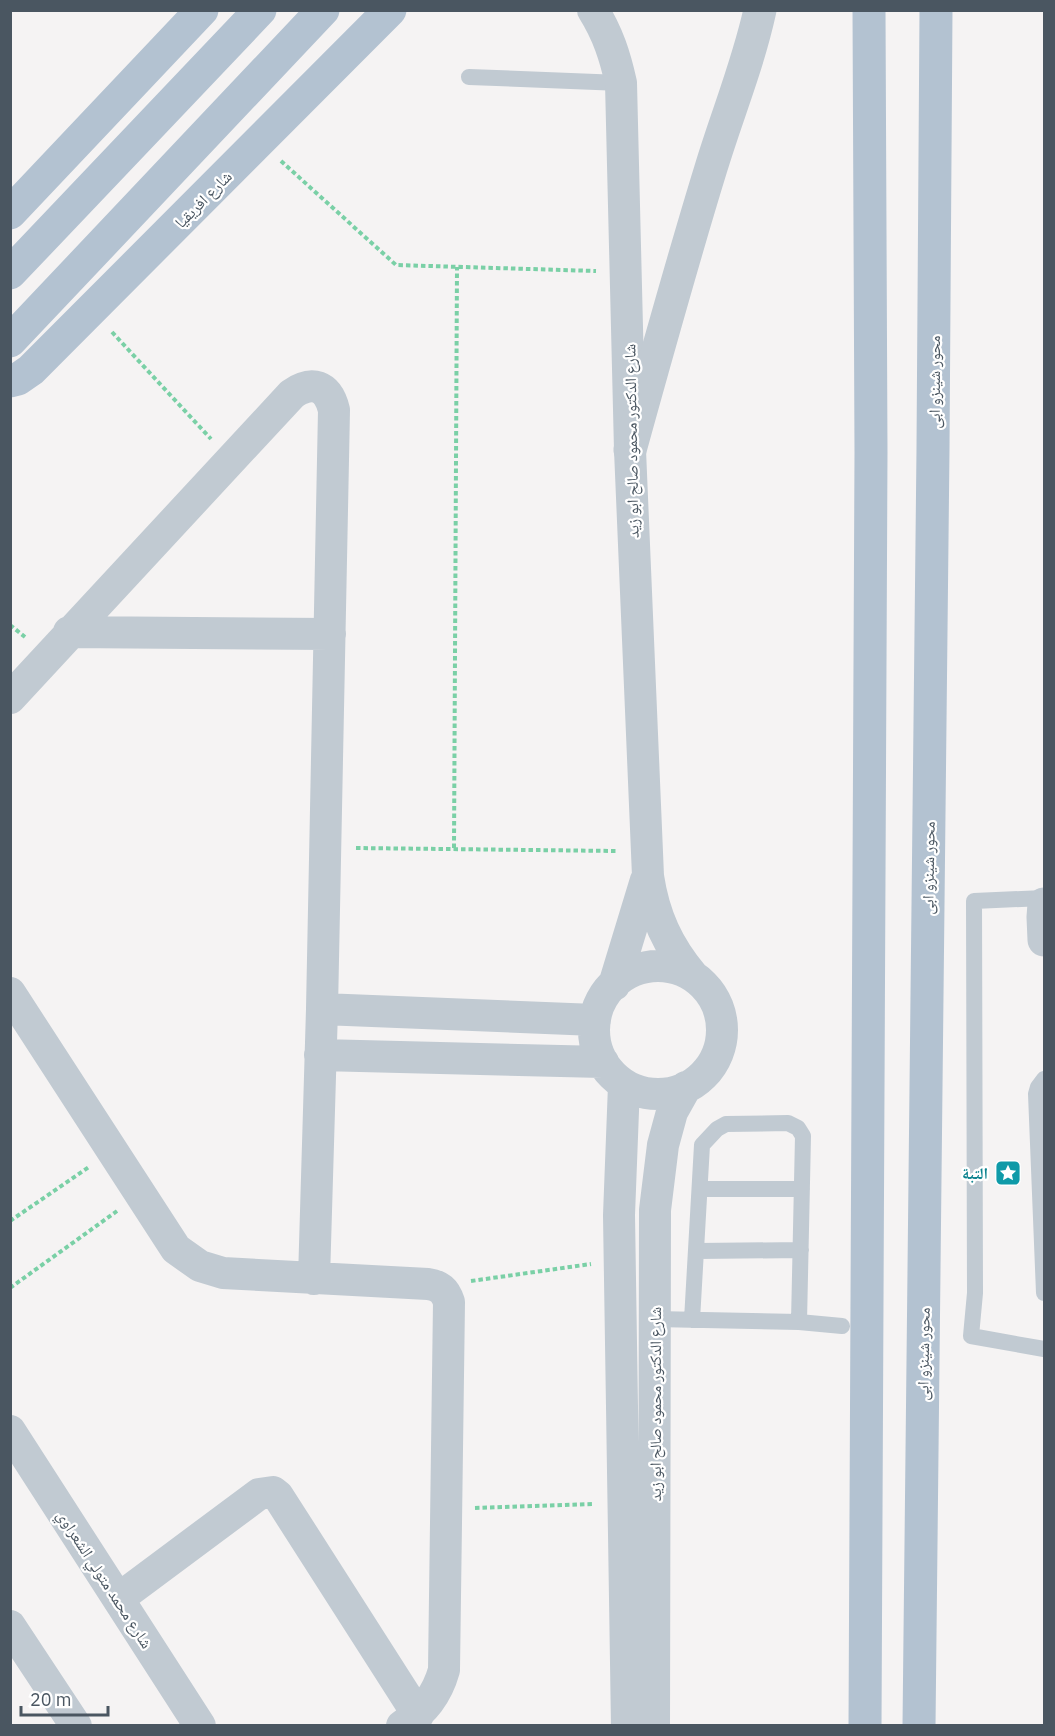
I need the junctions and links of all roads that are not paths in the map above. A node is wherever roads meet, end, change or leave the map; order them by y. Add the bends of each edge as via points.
1 (202, 10) edge
2 (260, 10) edge
3 (323, 10) edge
4 (390, 10) edge
5 (593, 10) edge
6 (760, 10) edge
7 (869, 10) edge
8 (936, 10) edge
9 (469, 77) dead end
10 (621, 83) junction
11 (10, 213) edge
12 (10, 273) edge
13 (10, 341) edge
14 (10, 381) edge
15 (630, 450) junction
16 (69, 632) junction
17 (330, 634) junction
18 (10, 698) edge
19 (647, 864) junction
20 (1044, 897) edge
21 (1044, 904) edge
22 (1044, 940) edge
23 (693, 976) junction
24 (614, 985) junction
25 (10, 993) edge
26 (322, 1009) junction
27 (595, 1020) junction
28 (320, 1055) junction
29 (603, 1062) junction
30 (1044, 1078) edge
31 (624, 1085) junction
32 (686, 1087) junction
33 (700, 1189) junction
34 (802, 1189) junction
35 (801, 1250) junction
36 (698, 1251) junction
37 (315, 1279) junction
38 (1044, 1293) edge
39 (655, 1319) junction
40 (692, 1320) junction
41 (799, 1322) junction
42 (842, 1326) dead end
43 (1044, 1349) edge
44 (10, 1431) edge
45 (118, 1599) junction
46 (10, 1626) edge
47 (410, 1720) edge
48 (76, 1725) edge
49 (200, 1725) edge
50 (627, 1725) edge
51 (654, 1725) edge
52 (865, 1725) edge
53 (919, 1725) edge

1 - 11 main road
2 - 12 main road
3 - 13 main road
4 - 14 main road, شارع افريقيا via 31,370
5 - 10 street, شارع الدكتور محمود صالح ابو زيد via 614,51
6 - 15 street via 688,243
7 - 52 main road via 872,452
8 - 53 main road, محور شينزو ابى
9 - 10 lane
10 - 15 street, شارع الدكتور محمود صالح ابو زيد
15 - 19 street, شارع الدكتور محمود صالح ابو زيد
16 - 17 street
16 - 17 street via 291,394 301,387 313,386 324,390 334,410
16 - 18 street
17 - 26 street
19 - 23 street, شارع الدكتور محمود صالح ابو زيد via 651,898 667,940
19 - 24 street, شارع الدكتور محمود صالح ابو زيد
20 - 43 lane via 974,901 975,1293 964,1336
21 - 22 street
23 - 24 street via 669,968 644,968 627,974
23 - 32 street via 714,998 722,1034 717,1056 709,1068
24 - 27 street
25 - 37 street via 176,1249 200,1266 232,1274
26 - 27 street
26 - 28 street
27 - 29 street
28 - 29 street
28 - 37 street
29 - 31 street
30 - 38 lane via 1036,1094
31 - 32 street via 655,1094
31 - 50 street, شارع الدكتور محمود صالح ابو زيد via 619,1260
32 - 39 street, شارع الدكتور محمود صالح ابو زيد via 672,1112 658,1177
33 - 34 lane
33 - 34 lane via 702,1145 717,1129 726,1124 788,1123 803,1136
33 - 36 lane
34 - 35 lane
35 - 36 lane
35 - 41 lane
36 - 40 lane
37 - 47 street via 438,1286 446,1292 449,1302 444,1670 432,1699
39 - 40 lane
39 - 51 street, شارع الدكتور محمود صالح ابو زيد
40 - 41 lane
41 - 42 lane
44 - 45 street, شارع محمد متولي الشعراوي
45 - 47 street via 259,1494 273,1492
45 - 49 street, شارع محمد متولي الشعراوي
46 - 48 street

